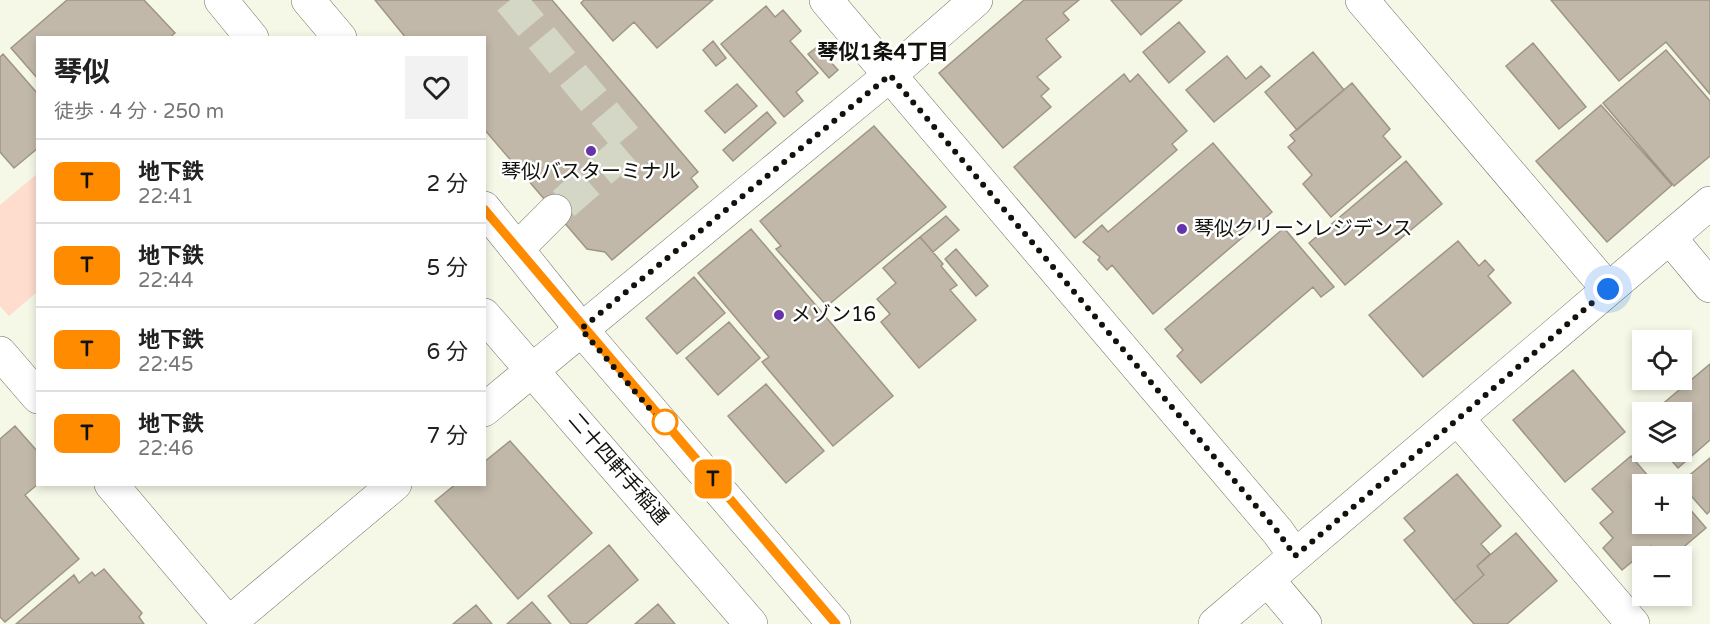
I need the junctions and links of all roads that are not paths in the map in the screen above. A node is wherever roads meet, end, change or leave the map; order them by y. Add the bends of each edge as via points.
1 (221, 0) edge
2 (308, 0) edge
3 (826, 0) edge
4 (976, 0) edge
5 (1362, 0) edge
6 (250, 36) edge
7 (338, 36) edge
8 (890, 75) junction
9 (1710, 203) edge
10 (486, 210) edge
11 (555, 212) tunnel mouth
12 (1670, 238) junction
13 (517, 249) junction
14 (1710, 286) edge
15 (1608, 289) junction
16 (486, 317) edge
17 (581, 329) junction
18 (0, 353) edge
19 (533, 370) junction
20 (36, 395) edge
21 (486, 408) edge
22 (1458, 419) junction
23 (113, 486) edge
24 (393, 486) edge
25 (1295, 556) junction
26 (1268, 580) junction
27 (229, 624) edge
28 (751, 624) edge
29 (834, 624) edge
30 (1215, 624) edge
31 (1305, 624) edge
32 (1633, 624) edge

1 - 6 street
2 - 7 street
3 - 8 street
4 - 8 street
5 - 15 street
8 - 17 street
8 - 25 street
9 - 12 street
10 - 13 street
11 - 13 street
12 - 14 street
12 - 15 street
13 - 17 street
15 - 22 street
16 - 19 street, 二十四軒手稲通
17 - 19 street
17 - 29 street
18 - 20 street
19 - 21 street
19 - 28 street, 二十四軒手稲通
22 - 25 street
22 - 32 street
23 - 27 street
24 - 27 street
25 - 26 street
26 - 30 street
26 - 31 street

